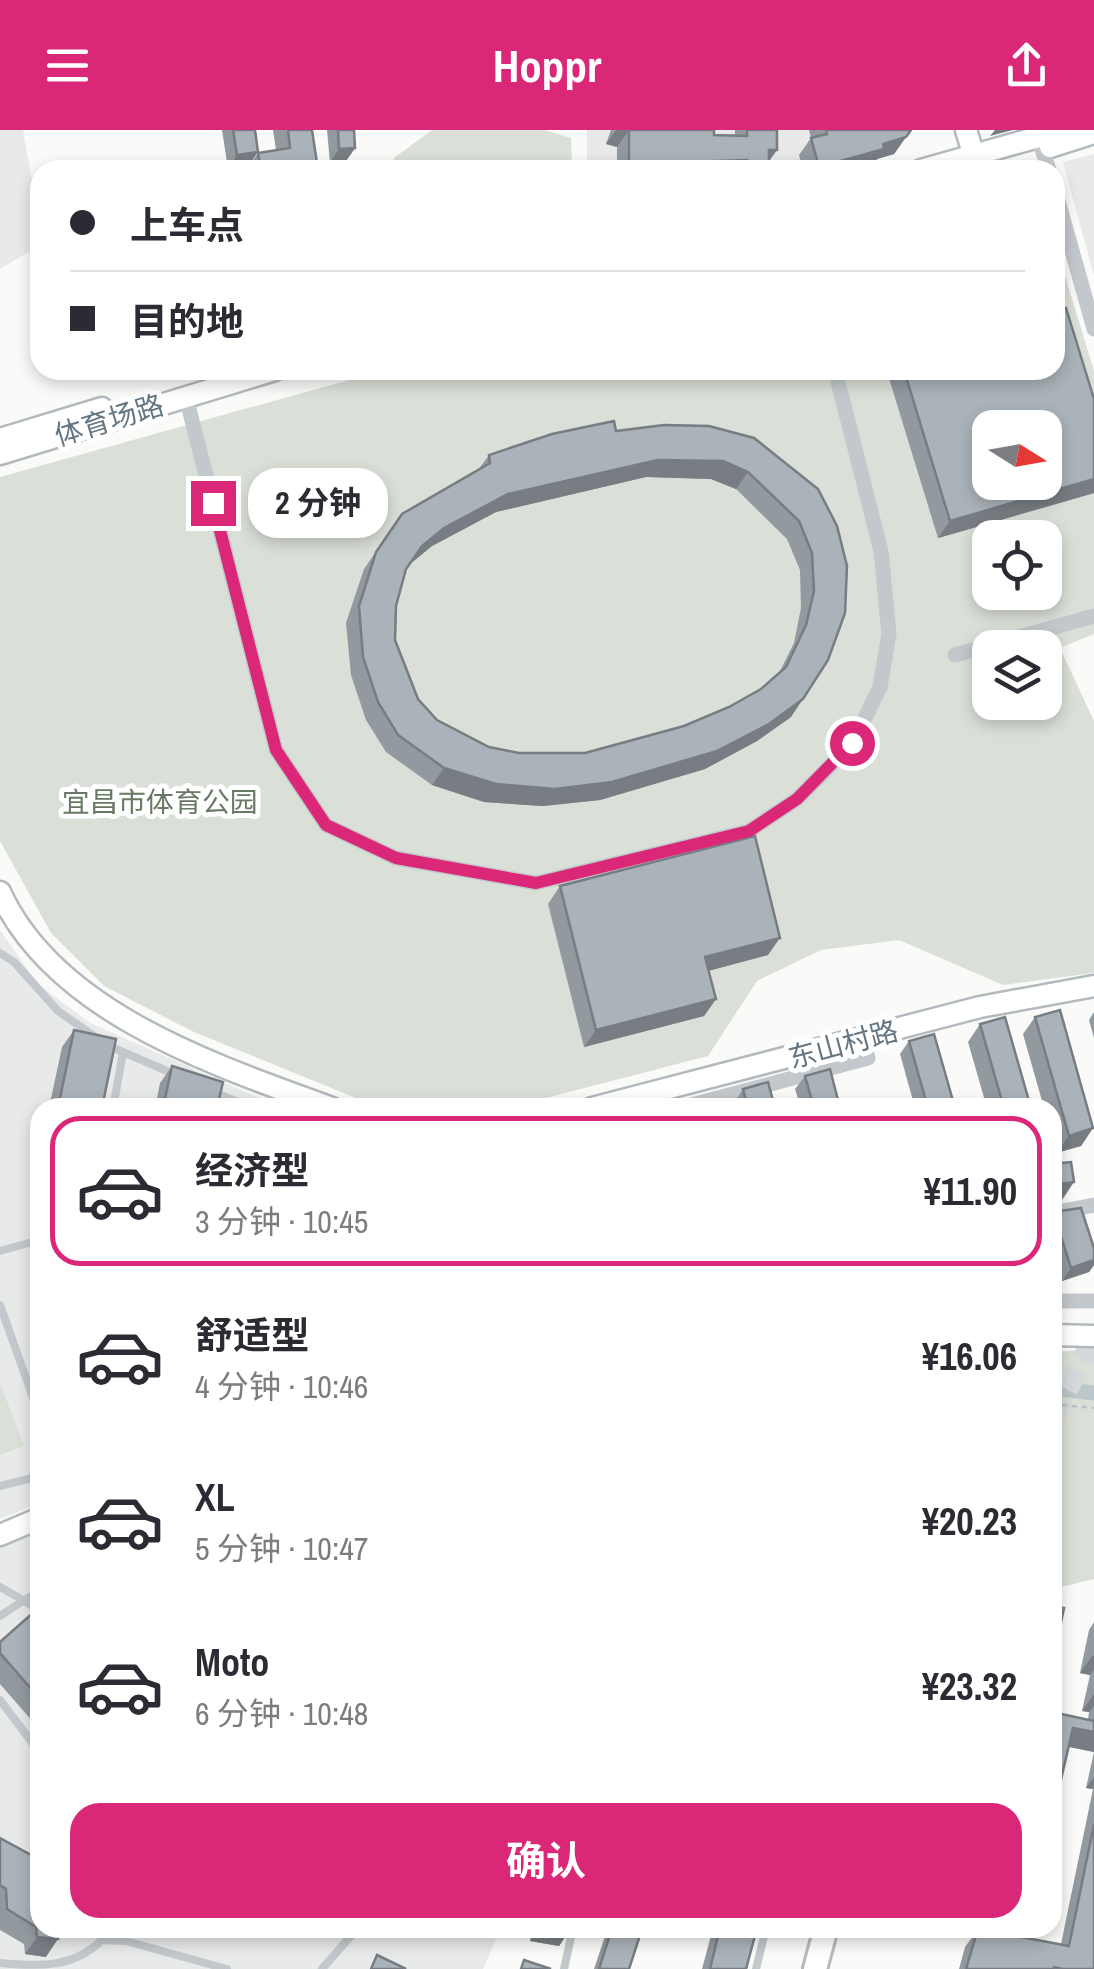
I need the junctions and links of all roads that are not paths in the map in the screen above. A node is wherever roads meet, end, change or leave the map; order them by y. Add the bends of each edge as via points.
1 (966, 130) edge
2 (978, 130) edge
3 (1063, 130) edge
4 (1094, 133) edge
5 (1042, 149) junction
6 (978, 160) edge
7 (978, 160) edge
8 (981, 160) edge
9 (983, 160) edge
10 (1046, 160) edge
11 (1065, 225) edge
12 (1093, 323) edge
13 (200, 380) edge
14 (242, 380) edge
15 (838, 380) edge
16 (186, 397) junction
17 (0, 439) edge
18 (0, 454) edge
19 (1094, 616) edge
20 (956, 655) dead end
21 (0, 892) edge
22 (0, 953) edge
23 (1094, 986) edge
24 (863, 1038) junction
25 (123, 1053) junction
26 (187, 1080) edge
27 (200, 1085) edge
28 (224, 1096) joint
29 (115, 1098) edge
30 (229, 1098) edge
31 (304, 1098) edge
32 (631, 1098) edge
33 (718, 1098) edge
34 (1094, 1204) edge
35 (1062, 1212) edge
36 (30, 1243) edge
37 (0, 1251) edge
38 (1062, 1301) edge
39 (1094, 1301) edge
40 (0, 1305) edge
41 (1062, 1335) edge
42 (1094, 1336) edge
43 (30, 1388) edge
44 (30, 1478) edge
45 (0, 1486) edge
46 (30, 1522) edge
47 (0, 1535) edge
48 (0, 1587) edge
49 (30, 1596) edge
50 (24, 1599) junction
51 (30, 1603) edge
52 (0, 1616) edge
53 (0, 1700) edge
54 (30, 1740) edge
55 (349, 1938) edge
56 (571, 1938) edge
57 (764, 1938) edge
58 (824, 1938) edge
59 (0, 1964) edge
60 (227, 1969) edge
61 (322, 1969) edge
62 (564, 1969) edge
63 (756, 1969) edge
64 (816, 1969) edge

1 - 6 street
2 - 7 street
3 - 8 street
4 - 5 street
5 - 9 street
5 - 10 street
11 - 12 street
13 - 17 street, 体育场路
14 - 16 street, 体育场路
15 - 16 street via 881,551 889,634 880,687 852,743 797,799 749,831 536,883 396,858 326,825 276,750
16 - 18 street, 体育场路
19 - 20 street
21 - 31 street via 33,945 83,992 135,1024
22 - 25 lane via 58,1011
23 - 24 street, 东山村路
24 - 32 street, 东山村路
24 - 33 street via 868,1058
25 - 26 lane
25 - 29 lane
27 - 28 lane
28 - 30 lane
34 - 35 street
36 - 37 lane
38 - 39 street
40 - 43 lane
41 - 42 street
44 - 45 lane
46 - 47 street
48 - 50 lane
49 - 50 lane
50 - 51 lane
50 - 52 lane
53 - 54 lane
55 - 61 lane
56 - 62 lane
57 - 63 lane
58 - 64 main road
59 - 60 lane via 54,1968 88,1955 102,1940

